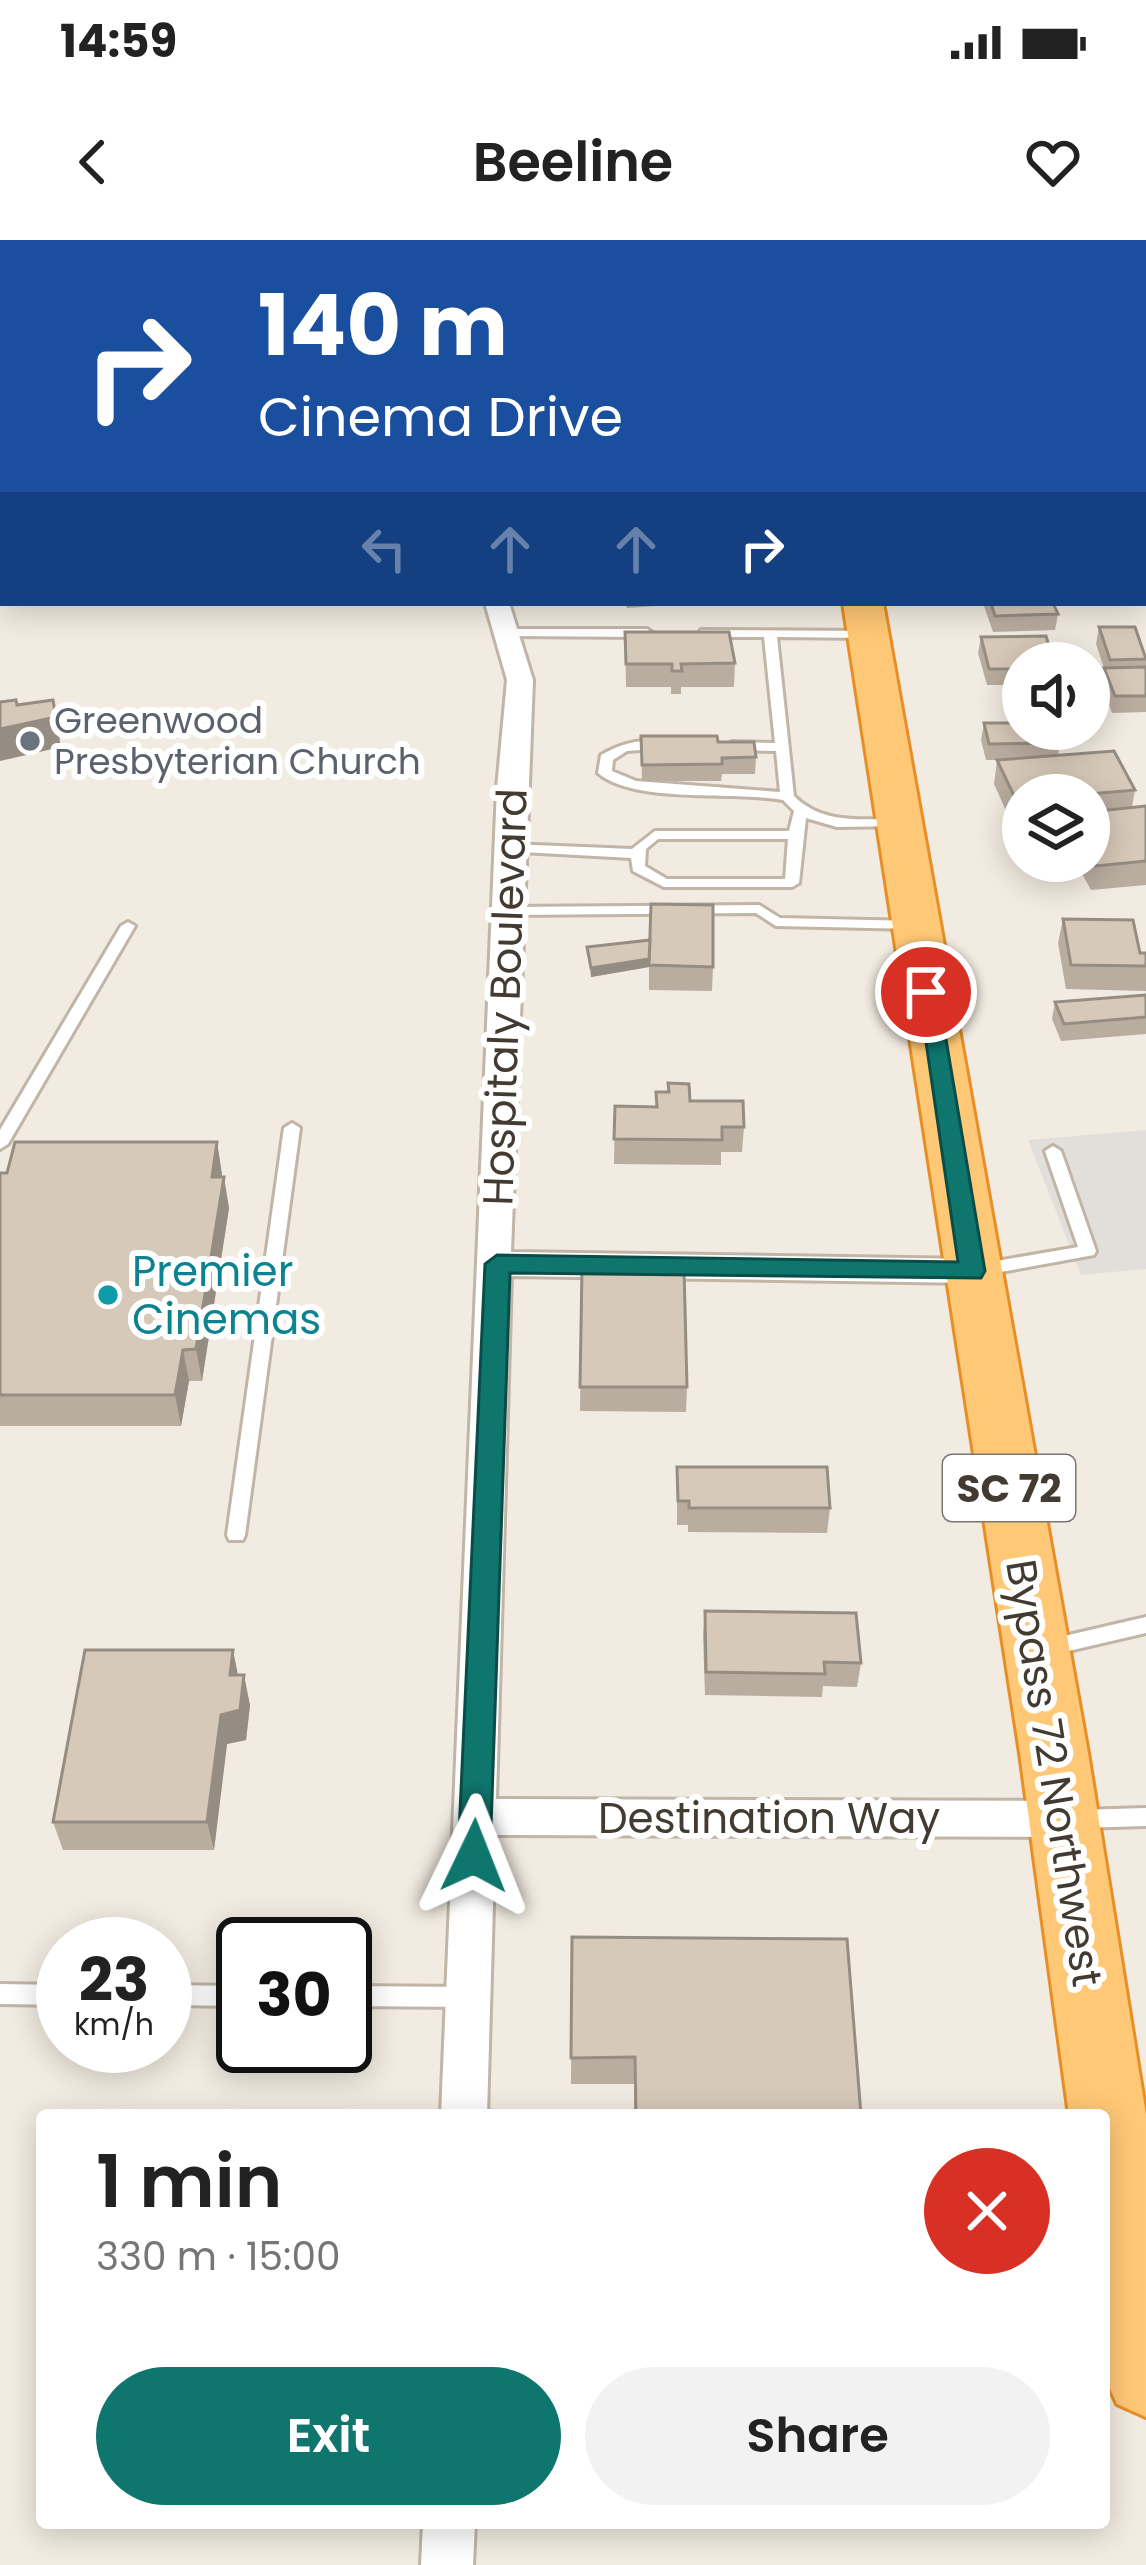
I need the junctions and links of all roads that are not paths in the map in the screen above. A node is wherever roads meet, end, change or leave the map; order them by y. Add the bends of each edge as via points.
1 (502, 618) edge
2 (865, 618) edge
3 (660, 633) edge
4 (682, 633) edge
5 (770, 633) junction
6 (677, 746) edge
7 (718, 746) edge
8 (781, 747) junction
9 (787, 797) junction
10 (800, 813) junction
11 (899, 824) junction
12 (794, 836) junction
13 (510, 848) junction
14 (638, 854) junction
15 (507, 911) junction
16 (915, 925) junction
17 (128, 926) dead end
18 (292, 1128) dead end
19 (0, 1144) edge
20 (1053, 1150) dead end
21 (497, 1264) junction
22 (972, 1271) junction
23 (236, 1535) dead end
24 (1146, 1625) edge
25 (1037, 1651) junction
26 (475, 1817) junction
27 (1146, 1817) edge
28 (1063, 1820) junction
29 (0, 1994) edge
30 (36, 1994) edge
31 (372, 1996) edge
32 (468, 1997) junction
33 (464, 2109) edge
34 (1106, 2109) edge
35 (1110, 2134) edge
36 (1146, 2375) edge
37 (449, 2529) edge
38 (448, 2565) edge

1 - 3 lane
1 - 13 street, Hospitaly Boulevard via 520,680
2 - 5 lane
2 - 11 highway, Bypass 72 Northwest / SC 72
4 - 5 lane
5 - 8 lane
6 - 9 lane via 614,750 605,772 630,787 754,788
7 - 8 lane
8 - 9 lane
9 - 10 lane
10 - 11 lane
10 - 12 lane
11 - 16 highway, Bypass 72 Northwest / SC 72
12 - 14 lane via 655,835
12 - 14 lane via 792,883 664,883 644,875
13 - 14 lane
13 - 15 street, Hospitaly Boulevard
15 - 16 lane via 759,909 776,922
15 - 21 street, Hospitaly Boulevard
16 - 22 highway, Bypass 72 Northwest / SC 72
17 - 19 lane
18 - 23 lane
20 - 22 lane via 1088,1251
21 - 22 street
21 - 26 street, Hospitaly Boulevard
22 - 25 highway, Bypass 72 Northwest / SC 72
24 - 25 lane
25 - 28 highway, Bypass 72 Northwest / SC 72
26 - 28 street, Destination Way
26 - 32 street, Hospitaly Boulevard
27 - 28 lane
28 - 34 highway, Bypass 72 Northwest / SC 72
29 - 30 lane
31 - 32 lane
32 - 33 street, Hospitaly Boulevard
35 - 36 highway, Bypass 72 Northwest / SC 72
37 - 38 street

